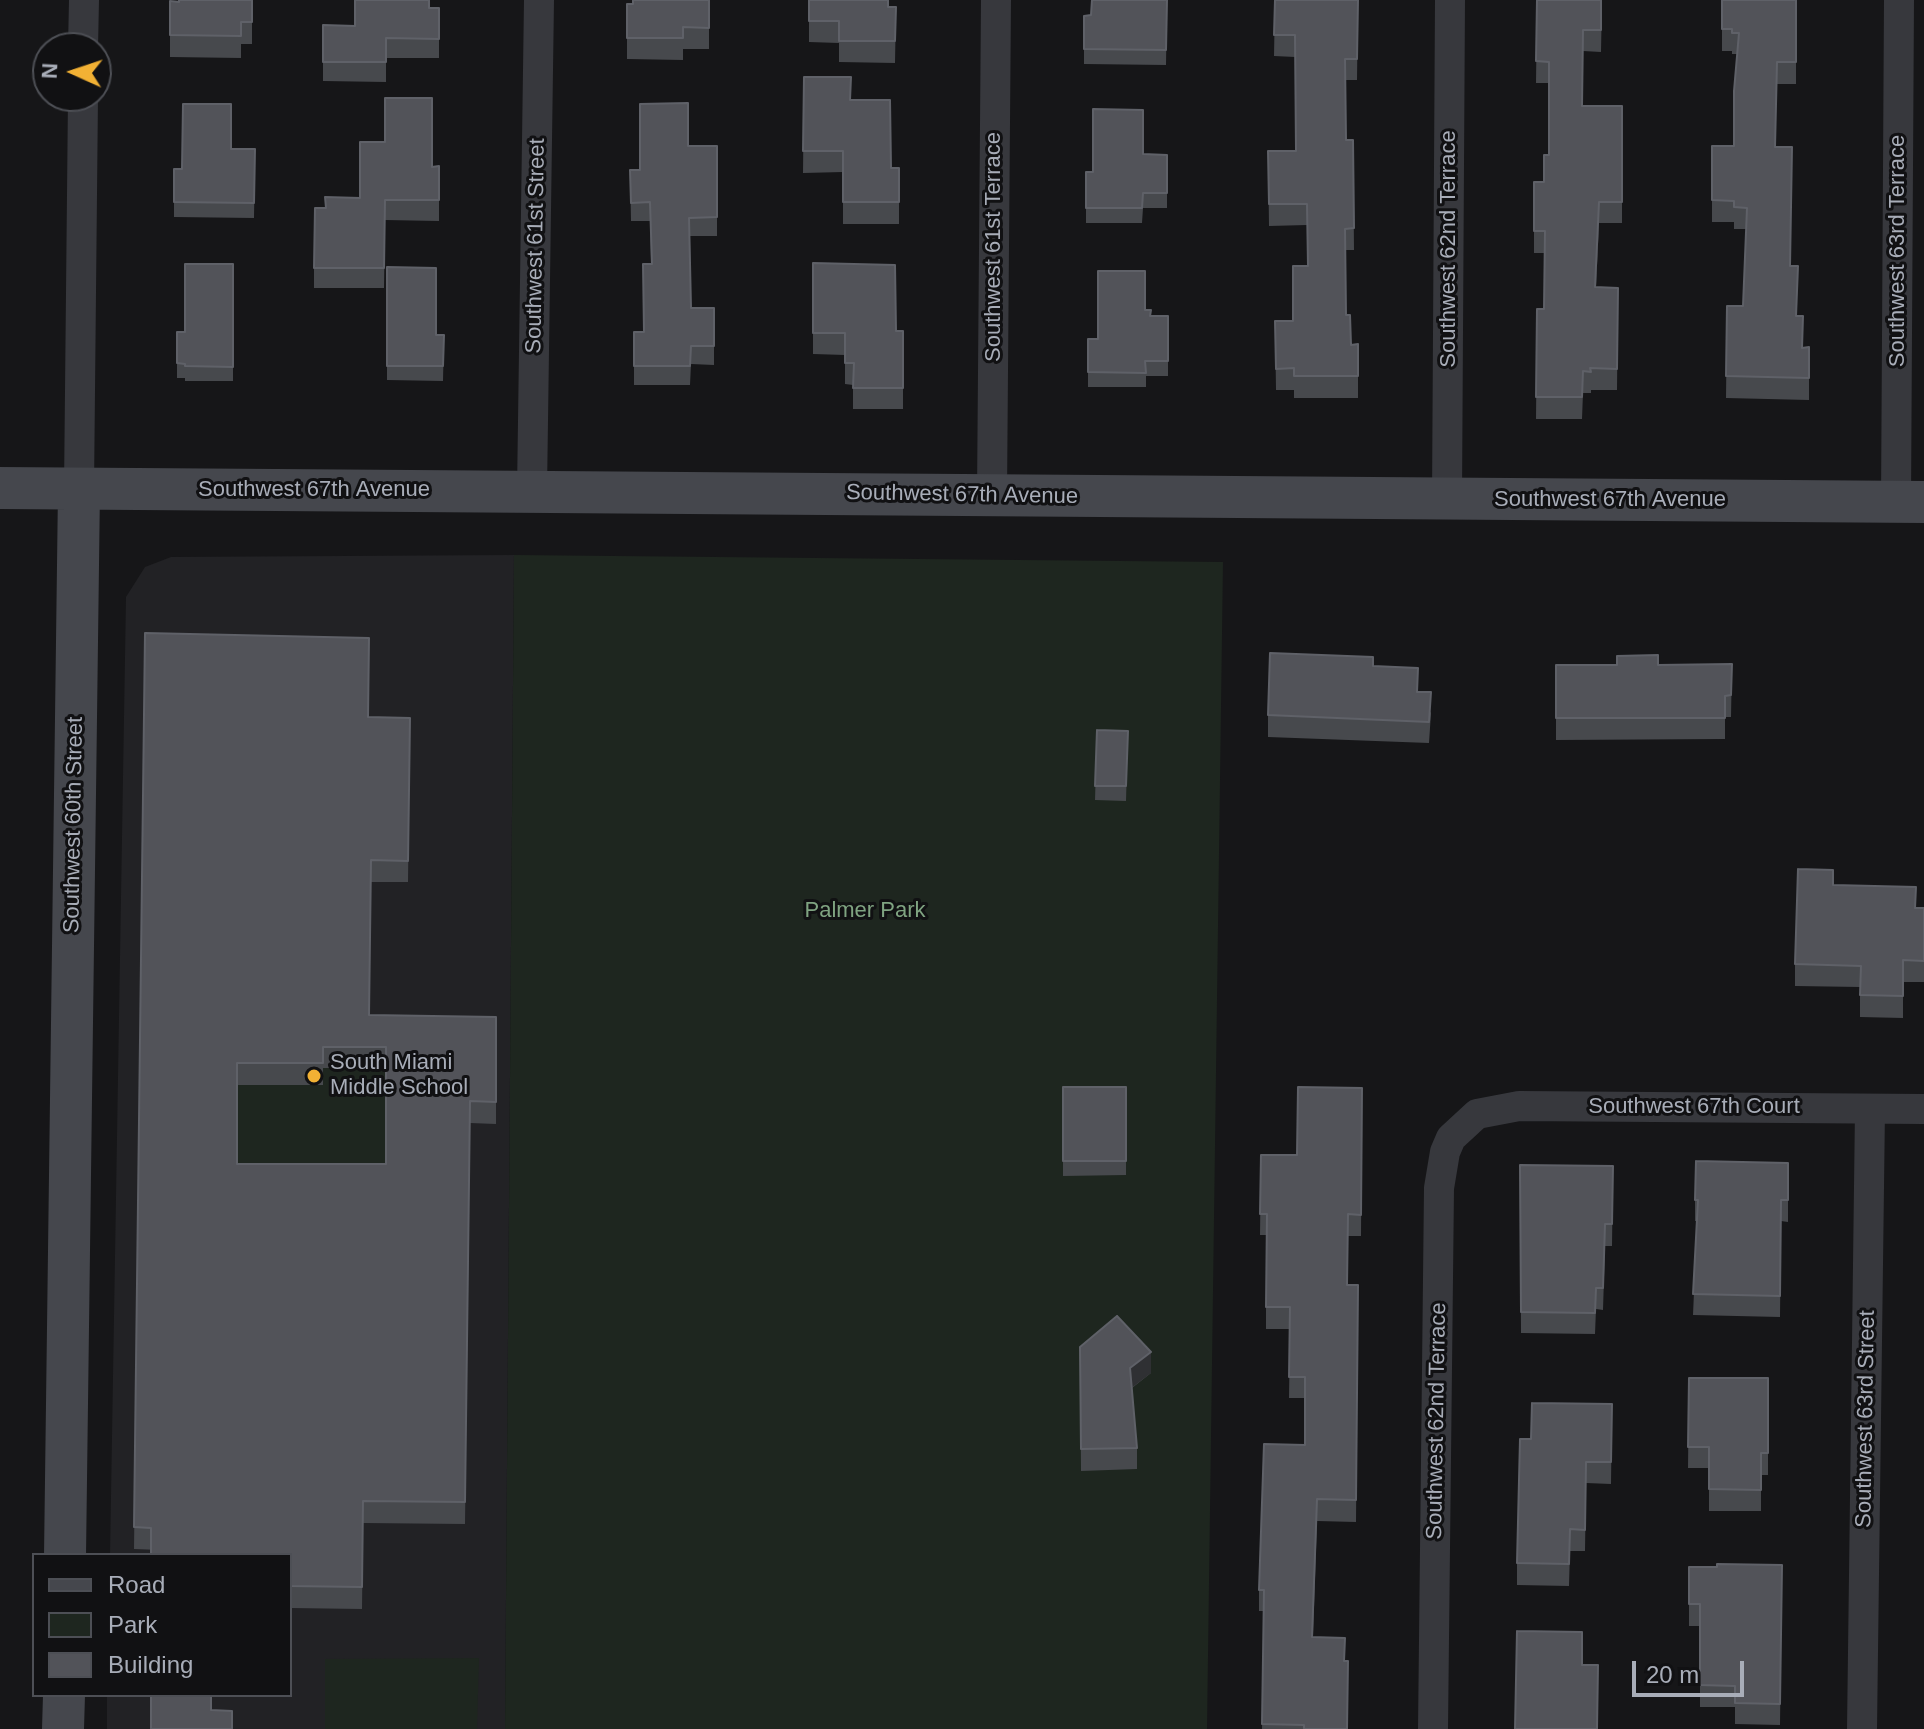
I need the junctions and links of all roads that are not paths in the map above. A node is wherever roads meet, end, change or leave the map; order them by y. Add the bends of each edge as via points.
1 (84, 0) edge
2 (539, 0) edge
3 (996, 0) edge
4 (1450, 0) edge
5 (1899, 0) edge
6 (83, 32) edge
7 (83, 112) edge
8 (0, 488) edge
9 (79, 489) junction
10 (532, 491) junction
11 (992, 495) junction
12 (1447, 499) junction
13 (1910, 502) edge
14 (1870, 1109) junction
15 (1924, 1109) edge
16 (1467, 1121) joint
17 (65, 1553) edge
18 (64, 1697) edge
19 (63, 1729) edge
20 (1433, 1729) edge
21 (1862, 1729) edge

1 - 6 street
2 - 10 street, Southwest 61st Street
3 - 11 street, Southwest 61st Terrace
4 - 12 street, Southwest 62nd Terrace
5 - 13 street, Southwest 63rd Terrace
7 - 9 street, Southwest 60th Street
8 - 9 main road, Southwest 67th Avenue
9 - 10 main road, Southwest 67th Avenue
9 - 17 main road, Southwest 60th Street
10 - 11 main road, Southwest 67th Avenue
11 - 12 main road, Southwest 67th Avenue
12 - 13 main road, Southwest 67th Avenue
14 - 15 street, Southwest 67th Court
14 - 16 street, Southwest 67th Court via 1519,1106
14 - 21 street, Southwest 63rd Street
16 - 20 street, Southwest 62nd Terrace via 1445,1152 1439,1188
18 - 19 main road

